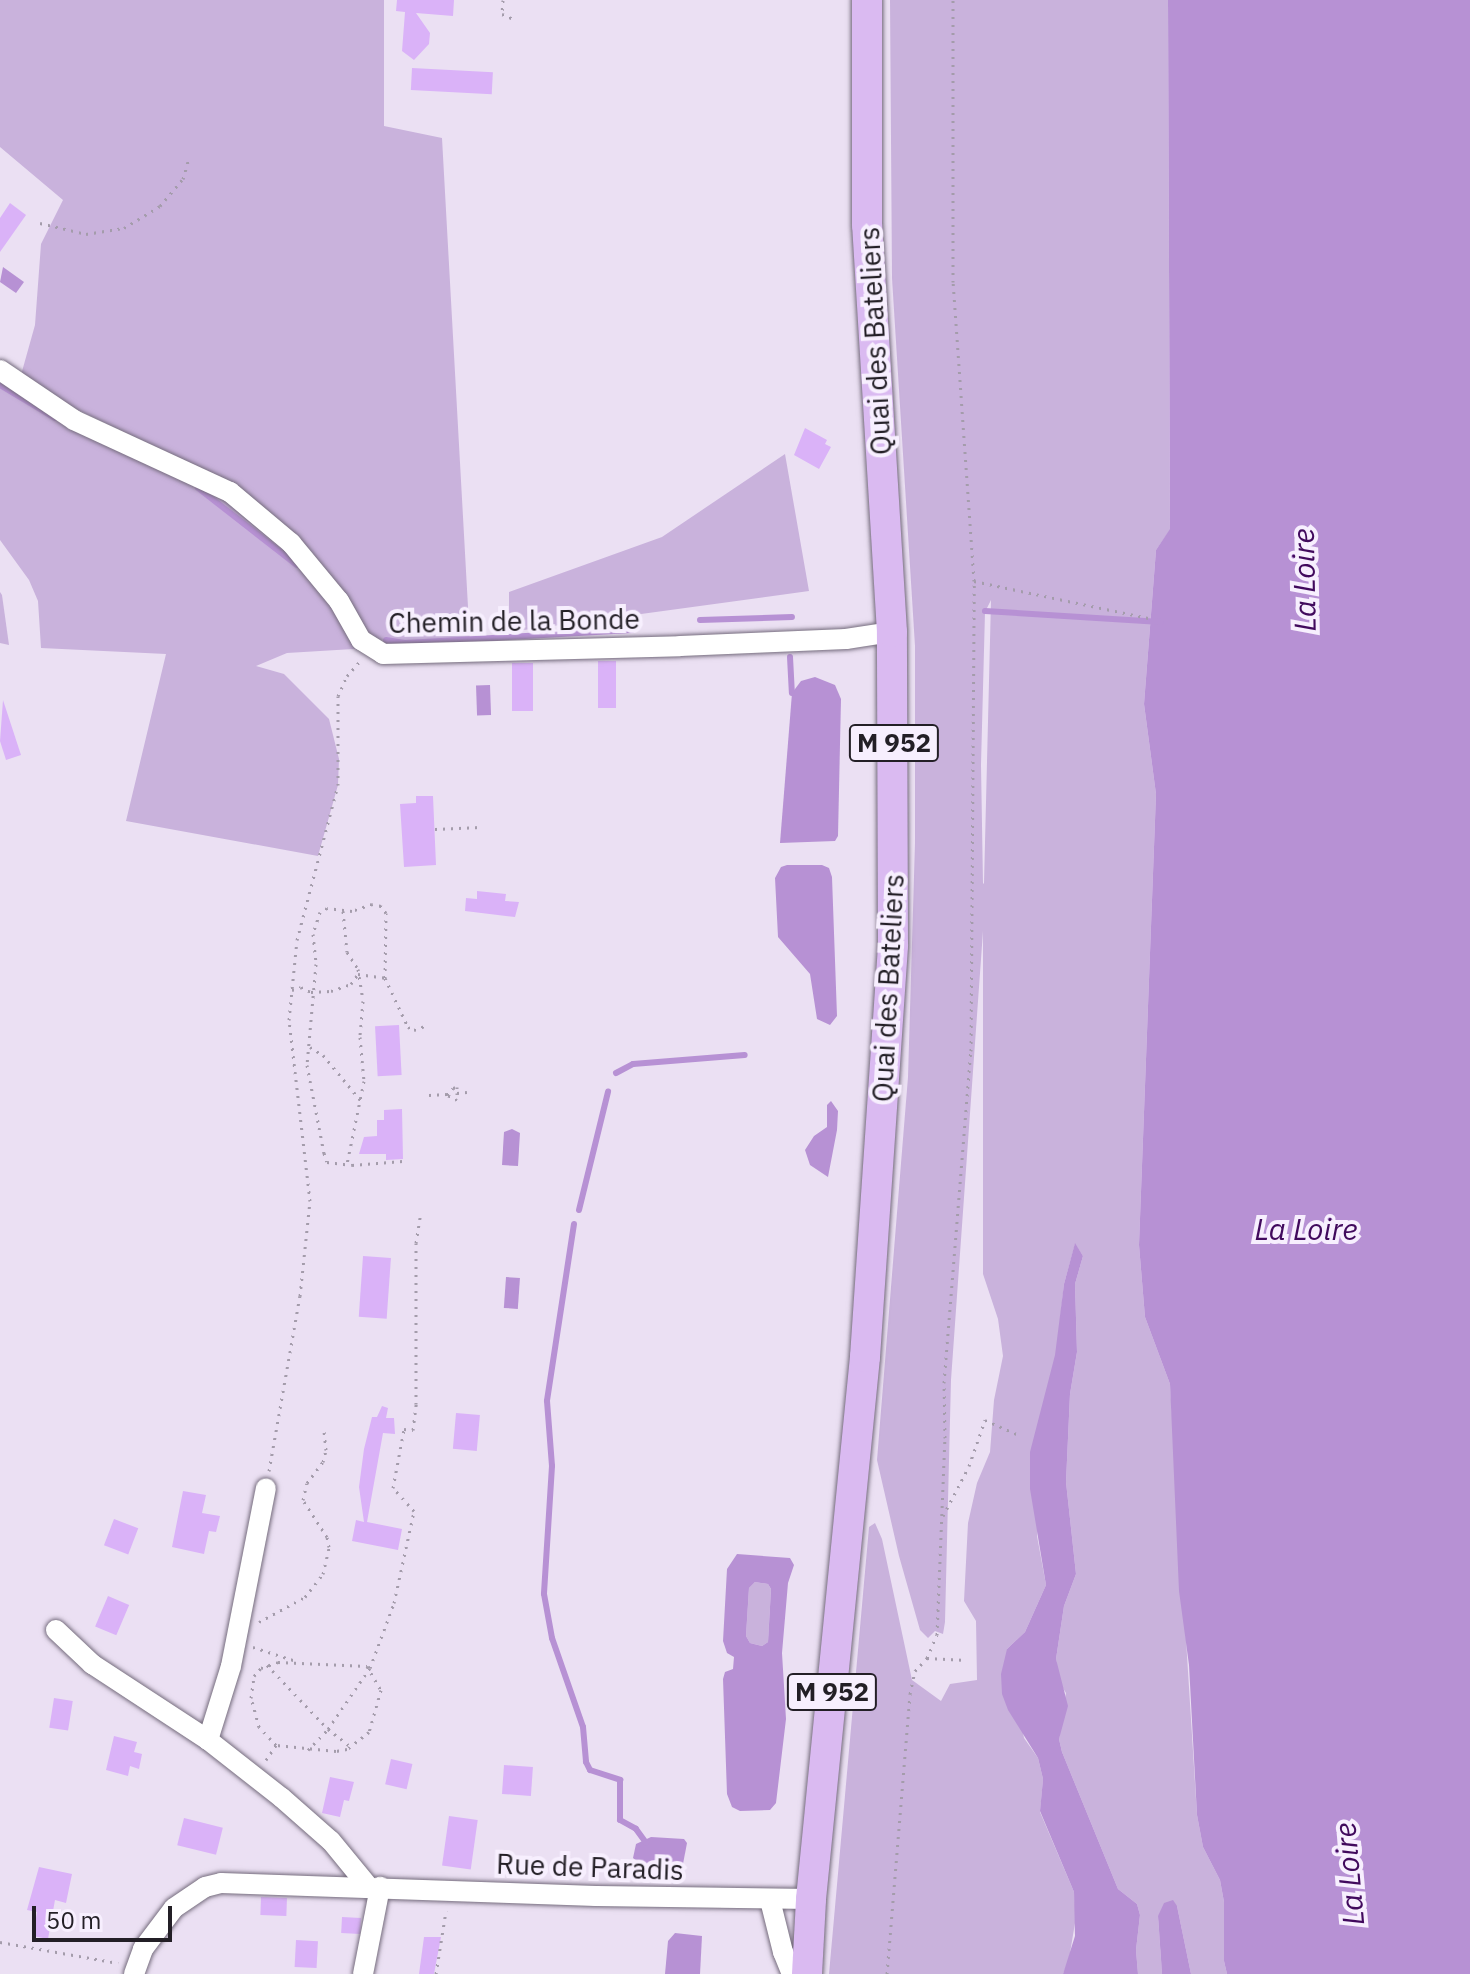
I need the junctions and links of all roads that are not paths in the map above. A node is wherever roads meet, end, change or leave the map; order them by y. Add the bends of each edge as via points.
1 (867, 0) edge
2 (0, 370) edge
3 (892, 632) junction
4 (266, 1488) road end
5 (56, 1630) dead end
6 (208, 1740) junction
7 (374, 1887) junction
8 (811, 1899) junction
9 (770, 1900) junction
10 (136, 1970) edge
11 (363, 1974) edge
12 (792, 1974) edge
13 (807, 1974) edge

1 - 3 main road, Quai des Bateliers / M 952 via 867,225
2 - 3 street, Chemin de la Bonde via 74,420 230,492 291,543 370,648 395,656 846,639
3 - 8 main road, Quai des Bateliers / M 952 via 895,811 885,1085 864,1371
4 - 6 street via 231,1666
5 - 6 street via 92,1664
6 - 7 street via 331,1841
7 - 9 street, Rue de Paradis
7 - 10 street, Rue de Paradis via 247,1881 205,1887 174,1908 143,1949
7 - 11 street
8 - 9 street, Rue de Paradis
8 - 13 main road, Quai des Bateliers / M 952
9 - 12 street

